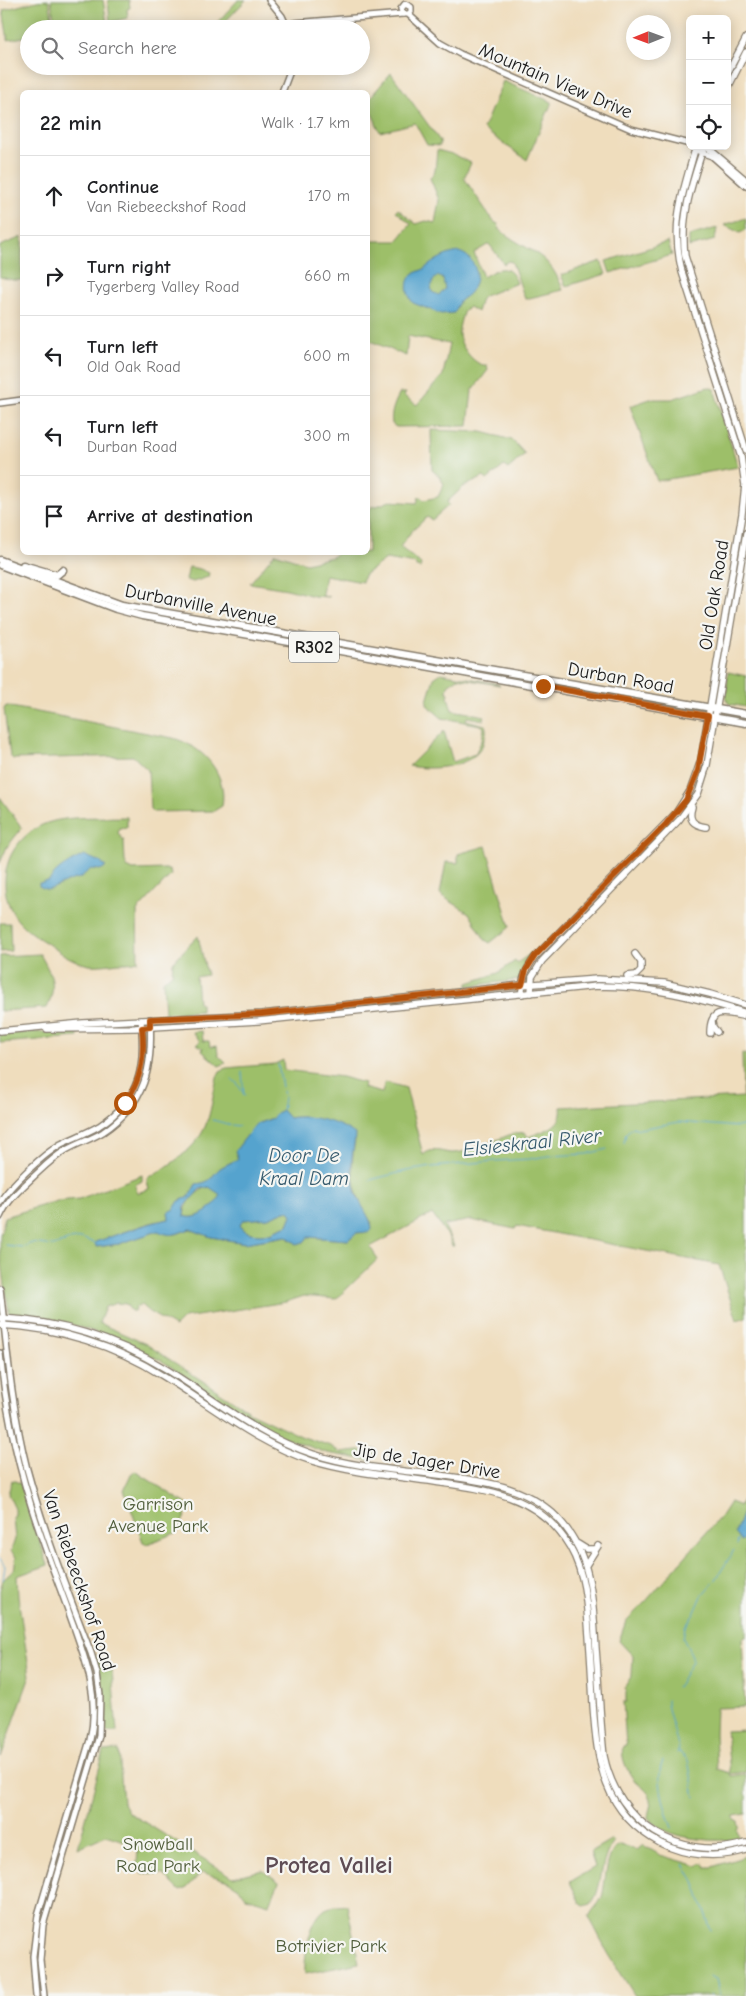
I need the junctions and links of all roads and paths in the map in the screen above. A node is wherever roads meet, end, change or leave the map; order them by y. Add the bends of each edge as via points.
1 (269, 0) edge
2 (404, 6) edge
3 (282, 20) edge
4 (330, 20) edge
5 (420, 24) junction
6 (746, 38) edge
7 (746, 52) edge
8 (731, 66) edge
9 (289, 75) edge
10 (731, 82) edge
11 (283, 90) edge
12 (686, 143) edge
13 (694, 150) edge
14 (702, 150) edge
15 (705, 150) edge
16 (706, 150) edge
17 (746, 180) edge
18 (746, 186) edge
19 (20, 400) edge
20 (0, 403) edge
21 (746, 450) edge
22 (746, 533) edge
23 (0, 560) edge
24 (0, 565) edge
25 (63, 570) dead end
26 (432, 663) junction
27 (713, 708) junction
28 (746, 714) edge
29 (711, 717) junction
30 (746, 723) edge
31 (696, 798) junction
32 (706, 827) dead end
33 (577, 924) junction
34 (557, 934) junction
35 (635, 954) dead end
36 (542, 961) junction
37 (611, 978) junction
38 (541, 983) junction
39 (531, 984) junction
40 (522, 985) junction
41 (532, 993) junction
42 (522, 994) junction
43 (746, 1005) edge
44 (746, 1015) edge
45 (150, 1019) junction
46 (141, 1020) junction
47 (150, 1027) junction
48 (30, 1028) junction
49 (142, 1028) junction
50 (0, 1031) edge
51 (713, 1033) dead end
52 (0, 1202) edge
53 (0, 1217) edge
54 (0, 1288) edge
55 (2, 1318) edge
56 (2, 1325) edge
57 (0, 1353) edge
58 (576, 1543) junction
59 (586, 1565) junction
60 (65, 1580) junction
61 (61, 1590) junction
62 (72, 1599) junction
63 (746, 1843) edge
64 (746, 1850) edge
65 (36, 1996) edge
66 (44, 1996) edge

1 - 3 street
2 - 4 street via 390,15
2 - 5 street, Mountain View Drive
2 - 5 street, Mountain View Drive via 412,9
5 - 12 street, Mountain View Drive via 447,47 486,66 631,129
6 - 8 main road
7 - 10 main road
9 - 11 street
13 - 27 main road, Old Oak Road via 679,204 677,246 682,272 741,457 745,485
14 - 21 main road via 685,209 685,256
15 - 18 street
16 - 17 street
19 - 20 street
22 - 27 main road, Old Oak Road
23 - 25 main road via 55,574
23 - 26 main road, Durbanville Avenue / R302 via 122,605
24 - 26 main road, Durbanville Avenue / R302 via 135,615
26 - 27 main road, Durban Road / R302
26 - 29 main road, Durban Road / R302
27 - 28 main road, Durban Road / R302
27 - 29 main road, Old Oak Road
29 - 30 main road, Durban Road / R302
29 - 31 main road, Old Oak Road via 705,775
29 - 34 main road, Old Oak Road via 698,770 686,800
31 - 32 main road via 691,819
31 - 33 main road, Old Oak Road via 680,820
33 - 34 main road
33 - 36 main road, Old Oak Road
34 - 40 main road, Old Oak Road via 529,965
35 - 37 main road via 642,965 639,973
36 - 38 main road via 536,974
36 - 39 main road, Old Oak Road
37 - 38 main road
37 - 43 main road via 682,986
38 - 39 main road
39 - 40 main road
39 - 41 main road
40 - 42 main road, Old Oak Road
40 - 45 main road via 262,1014
41 - 42 main road
41 - 44 main road via 597,986 648,988 686,995
42 - 47 main road via 292,1018
44 - 51 main road via 722,1012 711,1020
45 - 46 main road
45 - 47 street
46 - 48 main road
46 - 49 street
47 - 49 main road
47 - 53 street via 149,1069 131,1106 102,1132 48,1163 12,1198
48 - 49 main road
48 - 50 main road
49 - 52 street via 142,1065 138,1081 125,1103 98,1126 48,1154
54 - 55 street, Van Riebeeckshof Road
55 - 56 street, Van Riebeeckshof Road
55 - 58 main road, Jip de Jager Drive via 70,1328 126,1348 167,1370 261,1431 314,1454 356,1464 477,1480 522,1493 557,1518
56 - 60 street, Van Riebeeckshof Road via 27,1469
56 - 64 main road, Jip de Jager Drive via 64,1334 118,1352 164,1376 250,1433 299,1457 351,1470 488,1489 518,1499 538,1511 567,1542 583,1579 597,1747 603,1778 616,1804 640,1830 675,1849 715,1855
57 - 61 street, Van Riebeeckshof Road via 8,1414 20,1466
58 - 59 main road, Jip de Jager Drive
58 - 59 main road via 586,1549 596,1548
59 - 63 main road, Jip de Jager Drive via 593,1601 604,1756 619,1795 644,1824 675,1842 709,1848
60 - 61 street
60 - 62 street, Van Riebeeckshof Road
61 - 62 street
61 - 65 street, Van Riebeeckshof Road via 86,1661 94,1709 90,1740 38,1915 33,1956
62 - 66 street, Van Riebeeckshof Road via 97,1673 101,1717 96,1747 43,1925 40,1960

